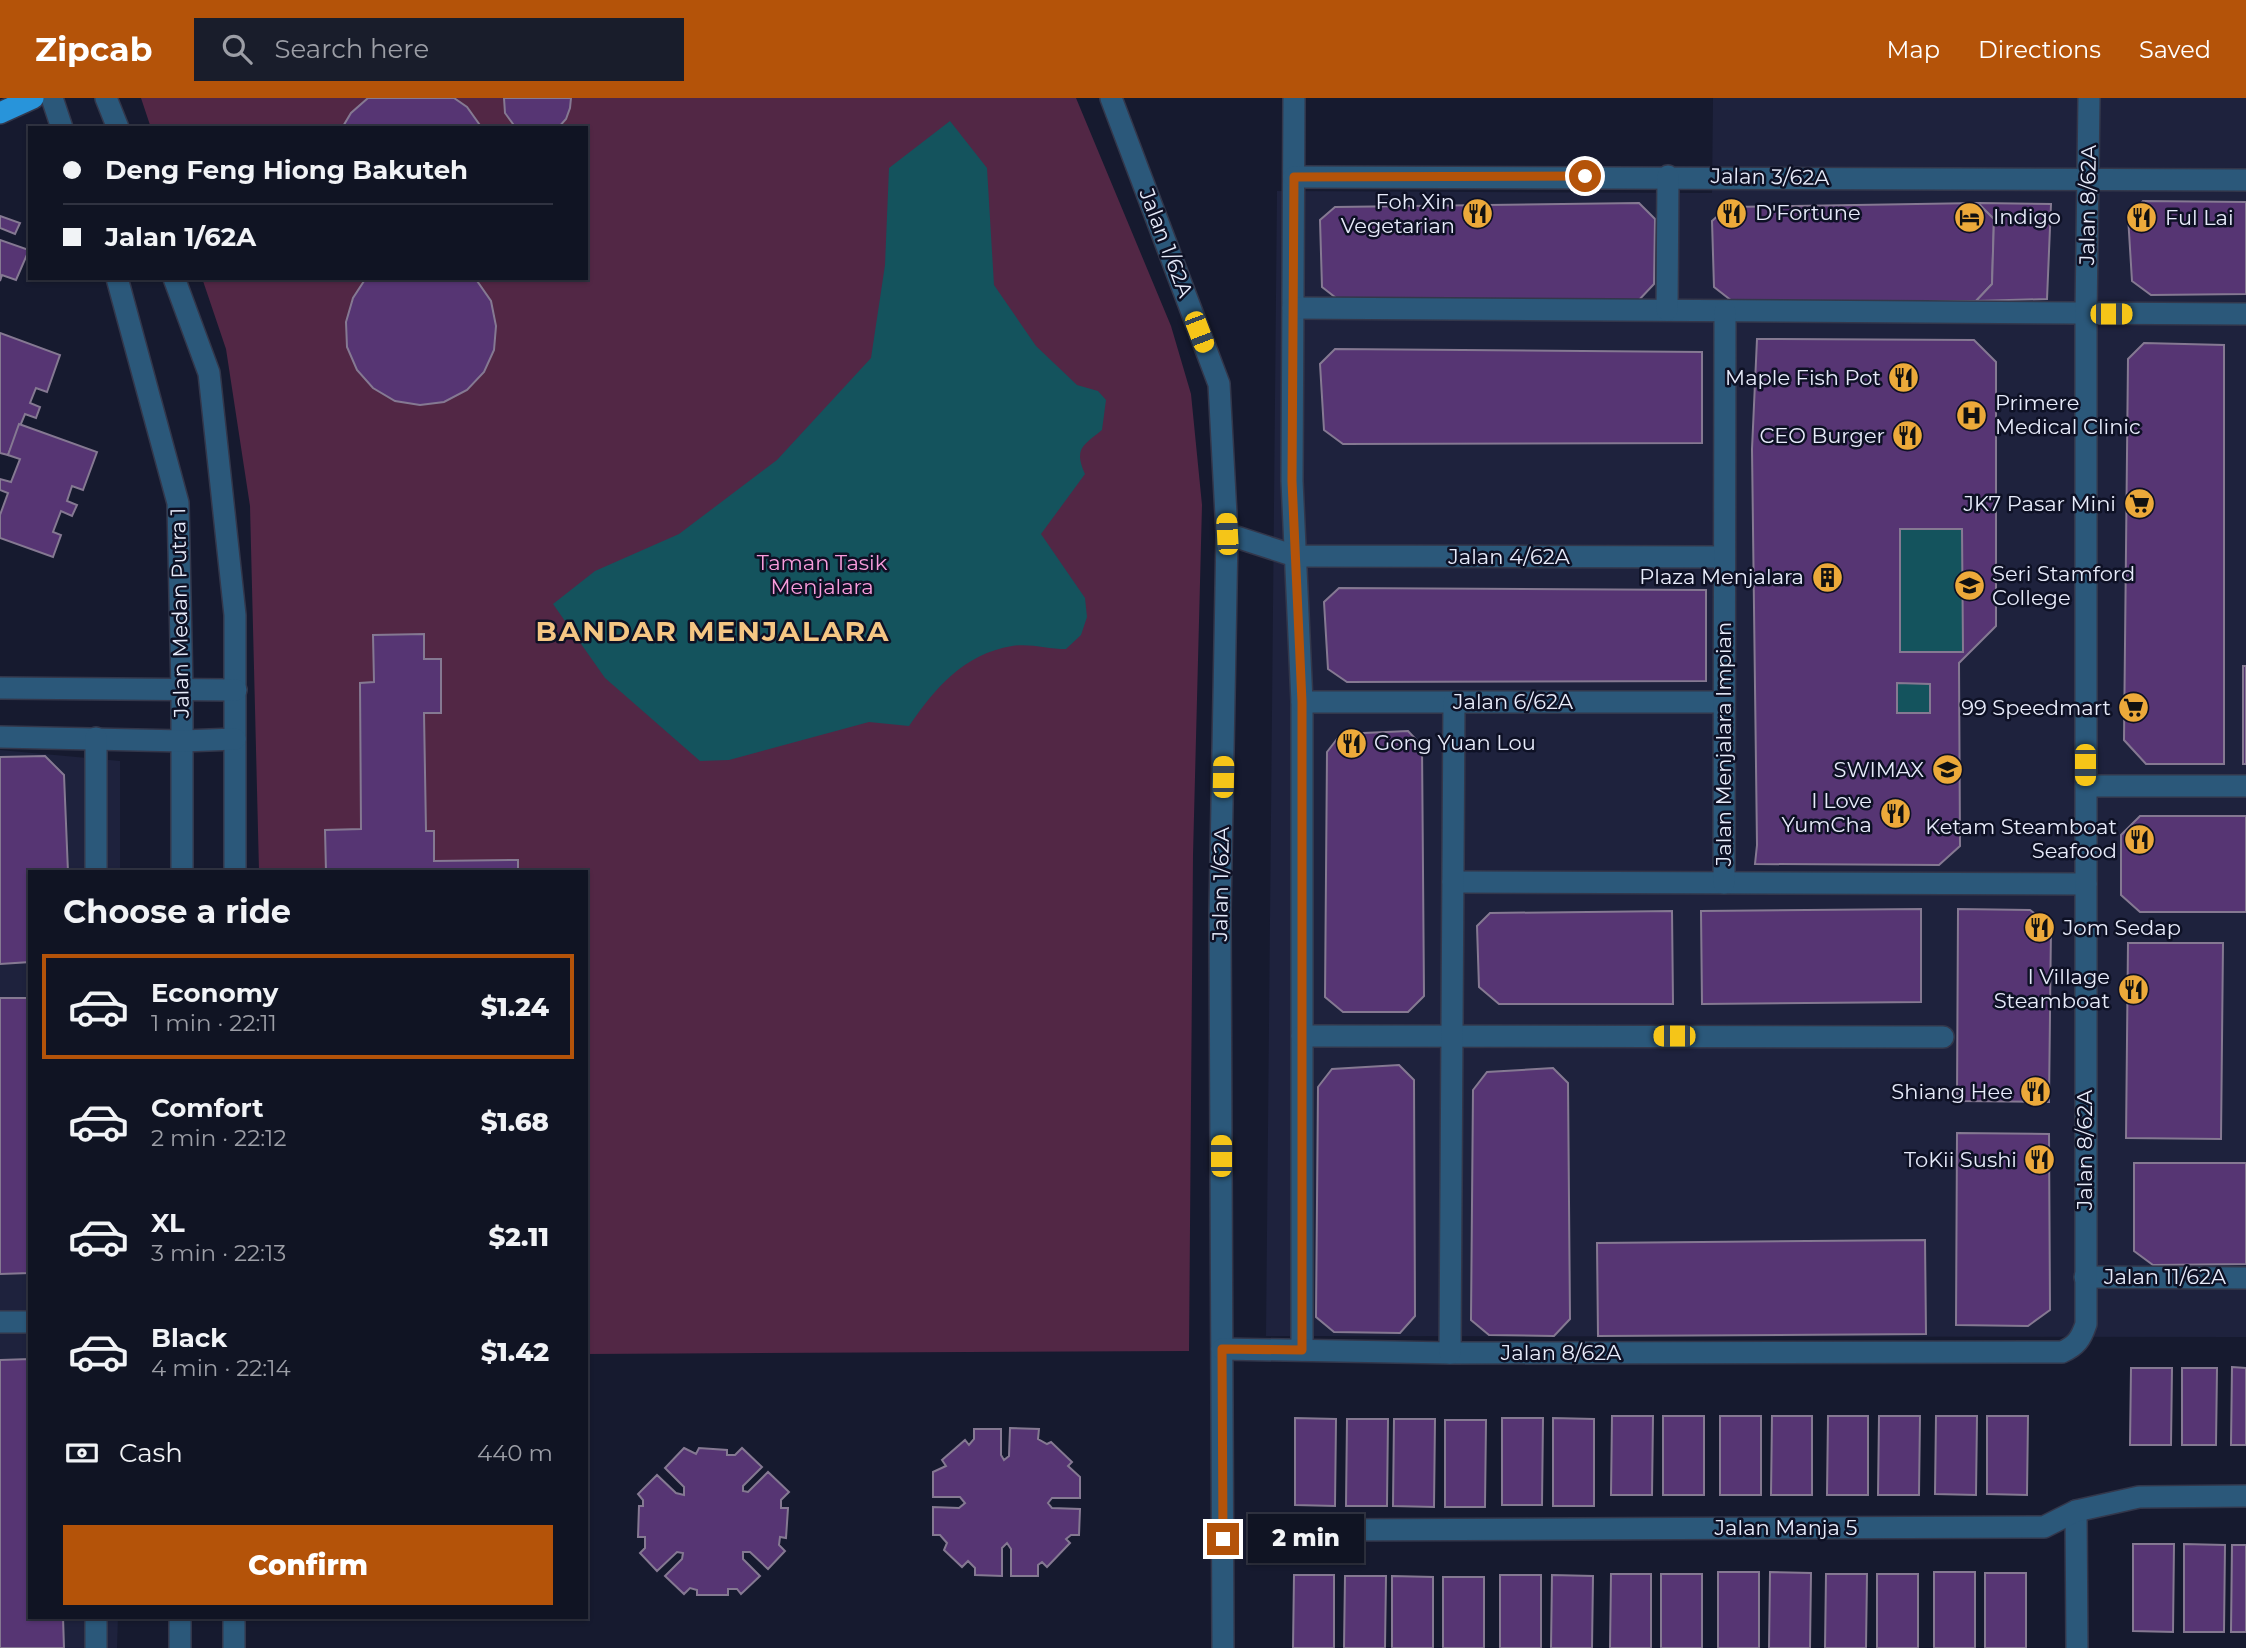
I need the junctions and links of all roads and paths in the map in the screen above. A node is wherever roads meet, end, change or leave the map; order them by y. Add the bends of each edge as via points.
1 (33, 98) edge
2 (52, 98) edge
3 (106, 98) edge
4 (1111, 98) edge
5 (1294, 98) edge
6 (2089, 98) edge
7 (0, 113) edge
8 (61, 126) edge
9 (117, 126) edge
10 (1668, 176) junction
11 (1294, 177) junction
12 (2089, 180) junction
13 (2246, 180) edge
14 (118, 280) edge
15 (175, 280) edge
16 (1293, 308) junction
17 (1667, 310) junction
18 (1725, 311) junction
19 (2086, 313) junction
20 (2246, 314) edge
21 (1227, 534) junction
22 (1295, 556) junction
23 (1724, 557) junction
24 (0, 688) edge
25 (182, 690) junction
26 (236, 690) junction
27 (1302, 702) junction
28 (1454, 702) junction
29 (1724, 702) junction
30 (0, 737) edge
31 (96, 738) junction
32 (235, 739) junction
33 (183, 741) junction
34 (2085, 786) junction
35 (2246, 786) edge
36 (96, 870) edge
37 (182, 870) edge
38 (235, 870) edge
39 (1453, 882) junction
40 (1724, 883) junction
41 (2085, 884) junction
42 (1302, 1036) junction
43 (1452, 1036) junction
44 (1943, 1037) dead end
45 (2085, 1277) junction
46 (2246, 1278) edge
47 (0, 1321) edge
48 (28, 1321) edge
49 (1222, 1349) junction
50 (1302, 1350) junction
51 (1450, 1353) junction
52 (2246, 1496) edge
53 (2076, 1511) junction
54 (1321, 1530) dead end
55 (96, 1619) edge
56 (180, 1619) edge
57 (234, 1619) edge
58 (96, 1648) edge
59 (180, 1648) edge
60 (234, 1648) edge
61 (1223, 1648) edge
62 (2077, 1648) edge

1 - 7 main road
2 - 8 street
3 - 9 street
4 - 21 street, Jalan 1/62A via 1219,384
5 - 11 street
6 - 12 street, Jalan 8/62A
10 - 11 street, Jalan 3/62A
10 - 12 street, Jalan 3/62A
10 - 17 street
11 - 16 street
12 - 13 street, Jalan 3/62A
12 - 19 street, Jalan 8/62A
14 - 25 street, Jalan Medan Putra 1 via 178,503
15 - 26 street via 209,373 235,615
16 - 17 street
16 - 22 street
17 - 18 street
18 - 19 street
18 - 23 street, Jalan Menjalara Impian
19 - 20 street
19 - 34 street, Jalan 8/62A
21 - 22 street, Jalan 4/62A
21 - 49 street, Jalan 1/62A via 1220,913
22 - 23 street, Jalan 4/62A
22 - 27 street
23 - 29 street, Jalan Menjalara Impian
24 - 25 street
25 - 26 street
25 - 33 street, Jalan Medan Putra 1
26 - 32 street
27 - 28 street, Jalan 6/62A
27 - 42 street
28 - 29 street, Jalan 6/62A
28 - 39 street
29 - 40 street, Jalan Menjalara Impian
30 - 31 street
31 - 33 street
31 - 36 street
32 - 33 street
32 - 38 street
33 - 37 street, Jalan Medan Putra 1
34 - 35 street
34 - 41 street, Jalan 8/62A
39 - 40 street
39 - 43 street
40 - 41 street
41 - 45 street, Jalan 8/62A
42 - 43 street
42 - 50 street
43 - 44 street
43 - 51 street
45 - 46 street, Jalan 11/62A
45 - 51 street, Jalan 8/62A via 2082,1336 2062,1352
47 - 48 street
49 - 50 street, Jalan 8/62A
49 - 61 street, Jalan 1/62A
50 - 51 street, Jalan 8/62A
52 - 53 street, Jalan Manja 5 via 2139,1496
53 - 54 street, Jalan Manja 5 via 2044,1527
53 - 62 street
55 - 58 street
56 - 59 street
57 - 60 street

